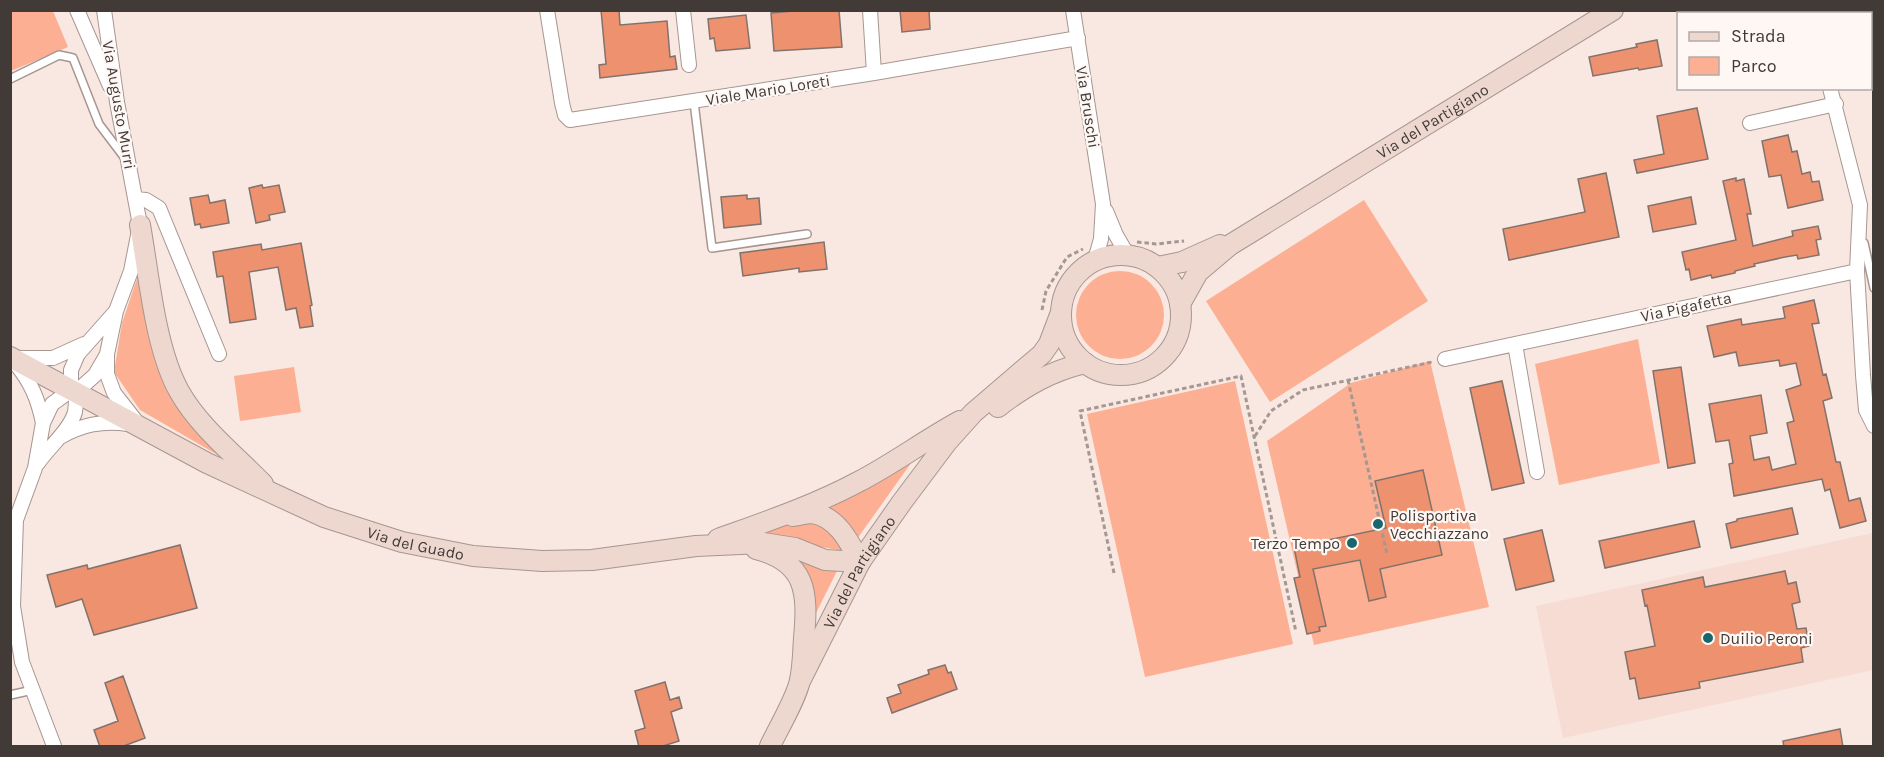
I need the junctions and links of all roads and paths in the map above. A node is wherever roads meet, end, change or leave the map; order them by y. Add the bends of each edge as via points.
1 (77, 10) edge
2 (104, 10) edge
3 (547, 10) edge
4 (683, 10) edge
5 (870, 10) edge
6 (1073, 10) edge
7 (1613, 10) edge
8 (1078, 38) junction
9 (689, 65) dead end
10 (874, 73) junction
11 (10, 79) edge
12 (1831, 90) edge
13 (117, 102) junction
14 (694, 102) junction
15 (1836, 104) junction
16 (1750, 123) dead end
17 (129, 164) junction
18 (136, 200) junction
19 (1103, 204) junction
20 (1860, 205) junction
21 (140, 225) junction
22 (1252, 230) junction
23 (807, 234) dead end
24 (1116, 235) junction
25 (1101, 239) junction
26 (1193, 240) dead end
27 (1127, 255) junction
28 (1095, 260) junction
29 (1158, 267) junction
30 (1857, 271) junction
31 (1874, 288) edge
32 (1180, 304) junction
33 (116, 310) junction
34 (1051, 313) junction
35 (89, 341) junction
36 (1515, 344) junction
37 (107, 354) junction
38 (219, 354) dead end
39 (11, 357) edge
40 (1445, 359) joint
41 (1085, 363) junction
42 (1863, 375) junction
43 (1348, 380) junction
44 (74, 391) junction
45 (1874, 398) edge
46 (973, 413) junction
47 (43, 423) junction
48 (142, 426) junction
49 (1874, 426) edge
50 (59, 437) junction
51 (1254, 438) junction
52 (34, 468) junction
53 (928, 468) junction
54 (1538, 472) dead end
55 (271, 492) junction
56 (773, 519) junction
57 (736, 544) junction
58 (696, 546) junction
59 (1387, 554) dead end
60 (860, 562) junction
61 (1114, 573) dead end
62 (1296, 632) dead end
63 (800, 681) junction
64 (33, 690) junction
65 (10, 694) edge
66 (54, 747) edge
67 (770, 747) edge

1 - 13 street
2 - 13 street, Via Augusto Murri
3 - 14 street, Viale Mario Loreti via 561,103 567,118
4 - 9 street
5 - 10 street
6 - 8 street, Via Bruschi
7 - 22 street, Via del Partigiano
8 - 10 street, Viale Mario Loreti
8 - 19 street, Via Bruschi
10 - 14 street, Viale Mario Loreti
11 - 17 lane via 59,55 73,58 99,124
12 - 15 street
13 - 17 street, Via Augusto Murri
14 - 23 lane via 712,248
15 - 16 street
15 - 20 street
17 - 18 street, Via Augusto Murri
18 - 21 street, Via Augusto Murri
18 - 38 street via 146,200 159,208
19 - 24 street, Via Bruschi
19 - 25 street, Via Bruschi
20 - 30 street
20 - 31 lane via 1865,255
21 - 33 street, Via Augusto Murri via 131,271
21 - 55 street via 163,351 180,392 204,424
22 - 29 street, Via del Partigiano via 1182,262
22 - 32 street, Via del Partigiano via 1198,272
24 - 26 path via 1156,244
24 - 27 street, Via Bruschi
25 - 28 street, Via Bruschi
25 - 34 path via 1067,257 1046,291
27 - 28 street
27 - 29 street
28 - 34 street via 1070,282
29 - 32 street via 1176,290
30 - 36 street, Via Pigafetta
30 - 42 street
32 - 41 street via 1176,339 1152,366 1118,375
33 - 35 street, Via Augusto Murri
33 - 37 street, Via Augusto Murri
34 - 41 street via 1071,350
34 - 46 street, Via del Partigiano via 1052,339 1042,354
35 - 39 street, Via Augusto Murri via 53,358
35 - 44 street, Via Augusto Murri via 71,370
36 - 40 street, Via Pigafetta
36 - 54 street
37 - 44 street, Via Augusto Murri via 95,375
37 - 48 street, Via Augusto Murri via 107,374 114,393
39 - 44 street, Via del Guado
39 - 47 street via 38,399
40 - 43 path
41 - 53 street, Via del Partigiano via 1034,381 979,421
42 - 45 street
42 - 49 street via 1866,410
43 - 51 path via 1303,390 1271,411
43 - 59 path
44 - 47 street via 52,404
44 - 48 street, Via del Guado
44 - 50 street via 75,413
46 - 53 street, Via del Partigiano
46 - 56 street via 858,483
47 - 52 street
48 - 50 street via 97,422
48 - 55 street, Via del Guado via 207,463
50 - 52 street
51 - 61 path via 1241,376 1080,411
51 - 62 path
52 - 64 street via 16,520 14,606 22,662
53 - 60 street, Via del Partigiano
55 - 58 street, Via del Guado via 324,517 402,542 473,556 592,560
56 - 58 street
56 - 60 street via 813,513 834,523 849,540
57 - 58 street, Via del Guado
57 - 60 street, Via del Guado via 763,543 795,548 825,560
57 - 63 street via 783,560 804,587 807,609
60 - 63 street, Via del Partigiano
63 - 67 street, Via del Partigiano
64 - 65 lane
64 - 66 street

